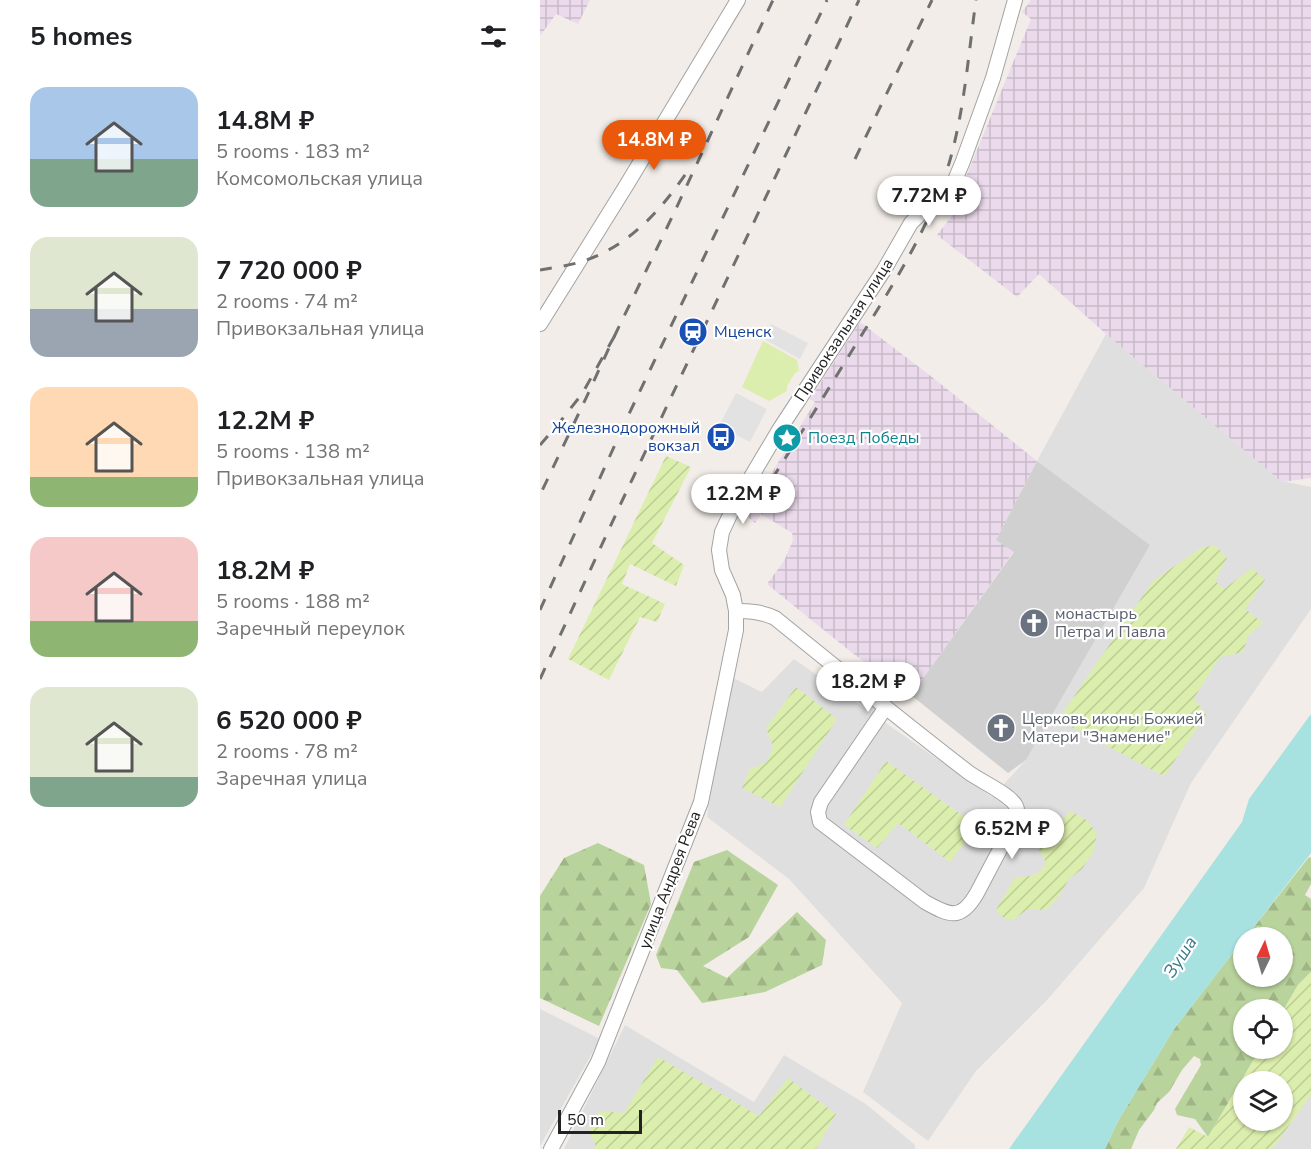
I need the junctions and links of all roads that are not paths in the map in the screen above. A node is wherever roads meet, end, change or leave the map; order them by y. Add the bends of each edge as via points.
1 (738, 0) edge
2 (1015, 0) edge
3 (540, 324) edge
4 (722, 532) joint
5 (736, 611) junction
6 (886, 707) junction
7 (551, 1149) edge

1 - 3 street
2 - 4 street, Привокзальная улица via 993,78 950,192 941,203 922,212 911,223 779,430
4 - 5 street, улица Андрея Рева via 722,570 734,595
5 - 6 street via 754,611 776,618
5 - 7 street, улица Андрея Рева via 701,802 598,1062
6 - 6 street via 821,801 820,822 925,902 943,912 957,913 970,905 1016,819 1016,805

